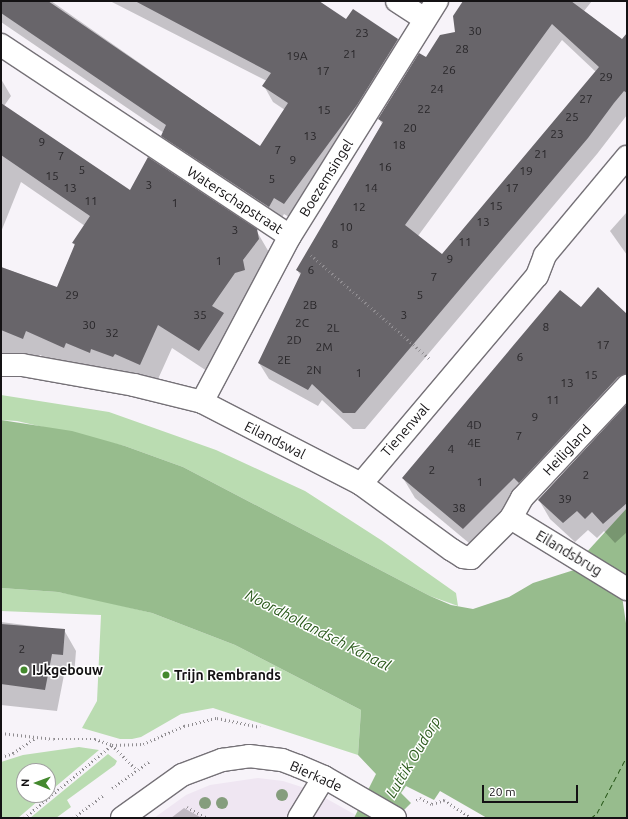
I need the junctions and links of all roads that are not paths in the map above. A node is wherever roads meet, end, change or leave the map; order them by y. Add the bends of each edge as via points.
1 (397, 1) edge
2 (431, 10) edge
3 (1, 45) edge
4 (627, 157) edge
5 (290, 236) junction
6 (1, 365) edge
7 (627, 386) edge
8 (202, 402) junction
9 (361, 484) junction
10 (511, 518) junction
11 (627, 589) edge
12 (324, 777) junction
13 (122, 818) edge
14 (299, 818) edge
15 (395, 818) edge

1 - 2 street
2 - 5 street, Boezemsingel
3 - 5 street, Waterschapstraat
4 - 9 street, Tienenwal via 545,255 537,276
5 - 8 street, Boezemsingel
6 - 8 street, Eilandswal via 22,365 98,378
7 - 10 street, Heiligland via 522,498
8 - 9 street, Eilandswal
9 - 10 street, Eilandswal via 463,557 471,558 478,553
10 - 11 street, Eilandsbrug
12 - 13 street, Bierkade via 282,760 249,756 204,766 182,775
12 - 14 street
12 - 15 street, Bierkade

